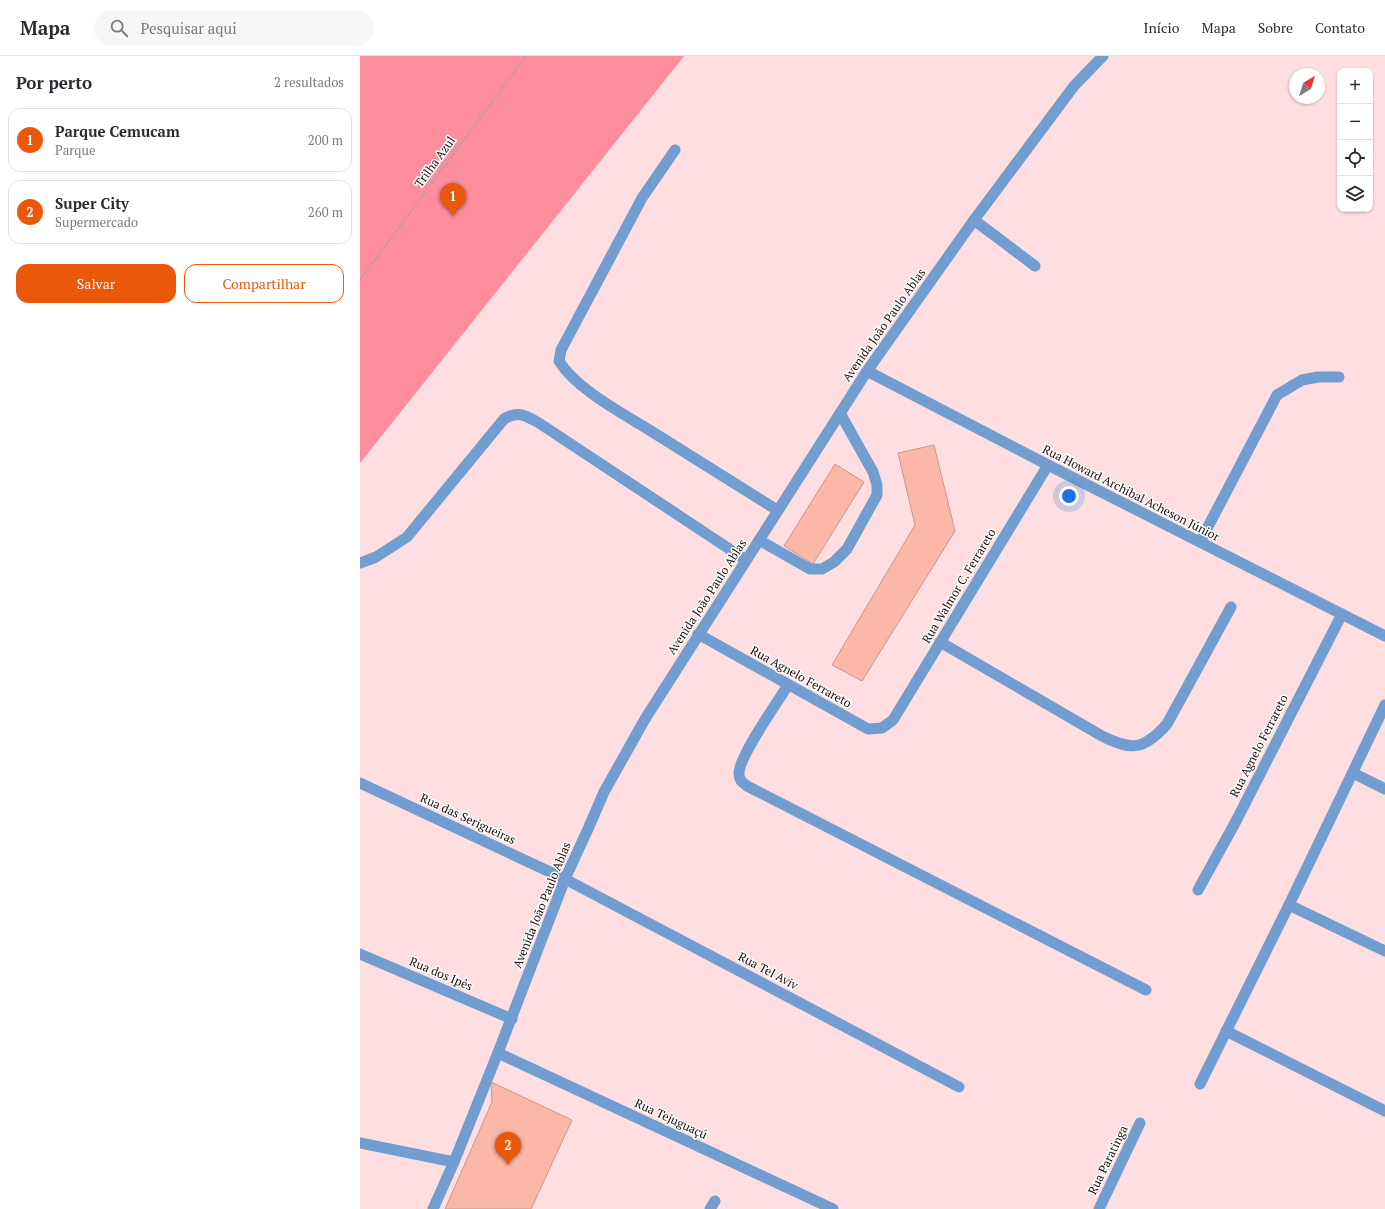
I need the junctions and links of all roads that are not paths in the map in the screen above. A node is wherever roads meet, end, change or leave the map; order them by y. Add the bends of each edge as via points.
1 (1103, 56) edge
2 (674, 150) dead end
3 (974, 220) junction
4 (1035, 266) dead end
5 (867, 371) junction
6 (1339, 377) dead end
7 (840, 413) junction
8 (1048, 465) junction
9 (778, 510) junction
10 (759, 540) junction
11 (1200, 542) junction
12 (746, 560) junction
13 (360, 563) edge
14 (1231, 607) dead end
15 (1342, 614) junction
16 (698, 634) junction
17 (1385, 636) edge
18 (940, 642) junction
19 (788, 685) junction
20 (1385, 705) edge
21 (893, 720) joint
22 (1353, 773) junction
23 (360, 783) edge
24 (1385, 789) edge
25 (564, 878) junction
26 (1198, 890) dead end
27 (1289, 906) junction
28 (1385, 951) edge
29 (360, 954) edge
30 (1146, 990) dead end
31 (512, 1019) junction
32 (1226, 1031) junction
33 (498, 1053) junction
34 (1200, 1084) dead end
35 (959, 1086) dead end
36 (1385, 1111) edge
37 (1140, 1123) dead end
38 (360, 1143) edge
39 (454, 1162) junction
40 (433, 1209) edge
41 (833, 1209) edge
42 (1099, 1209) edge

1 - 3 street, Avenida João Paulo Ablas via 1074,86
2 - 9 street via 642,198 561,350 559,361 575,380 607,403
3 - 4 street
3 - 5 street, Avenida João Paulo Ablas
5 - 7 street, Avenida João Paulo Ablas
5 - 8 street, Rua Howard Archibal Acheson Júnior
6 - 11 street via 1302,380 1277,395
7 - 9 street, Avenida João Paulo Ablas
7 - 10 street via 878,485 877,495 847,549 834,562 822,569 810,569
8 - 11 street, Rua Howard Archibal Acheson Júnior
8 - 18 street, Rua Walmor C. Ferrareto
9 - 10 street, Avenida João Paulo Ablas
10 - 12 street, Avenida João Paulo Ablas
11 - 15 street, Rua Howard Archibal Acheson Júnior
12 - 13 street via 539,423 518,414 504,420 407,537 376,557
12 - 16 street, Avenida João Paulo Ablas
14 - 18 street via 1167,724 1146,743 1129,746 1102,736
15 - 17 street, Rua Howard Archibal Acheson Júnior
15 - 26 street, Rua Agnelo Ferrareto
16 - 19 street, Rua Agnelo Ferrareto
16 - 25 street, Avenida João Paulo Ablas via 645,719 604,792
18 - 21 street, Rua Walmor C. Ferrareto
19 - 21 street, Rua Agnelo Ferrareto via 868,729 882,728
19 - 30 street via 744,756 738,773 740,780 747,786
20 - 22 street
22 - 24 street
22 - 27 street
23 - 25 street, Rua das Serigueiras
25 - 31 street, Avenida João Paulo Ablas
25 - 35 street, Rua Tel Aviv
27 - 28 street
27 - 32 street
29 - 31 street, Rua dos Ipês
31 - 33 street, Avenida João Paulo Ablas
32 - 34 street
32 - 36 street
33 - 39 street, Avenida João Paulo Ablas
33 - 41 street, Rua Tejuguaçú
37 - 42 street, Rua Paratinga
38 - 39 street
39 - 40 street, Avenida João Paulo Ablas

